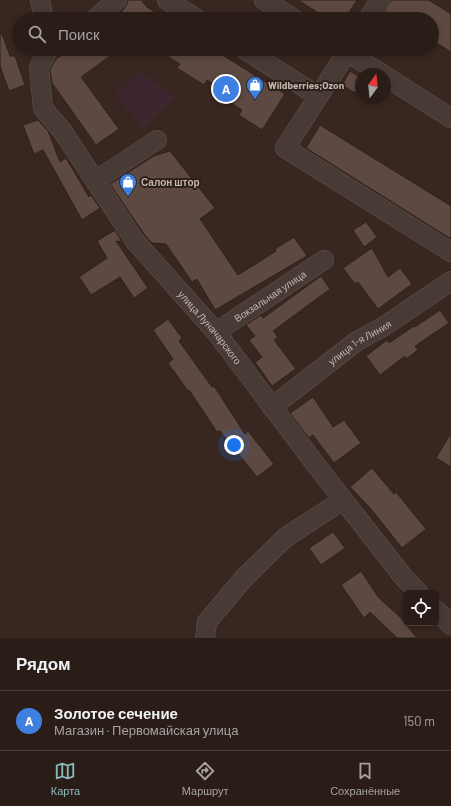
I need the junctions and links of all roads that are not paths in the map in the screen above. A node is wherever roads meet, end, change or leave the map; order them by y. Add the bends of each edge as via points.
1 (40, 0) edge
2 (117, 0) edge
3 (167, 0) edge
4 (264, 0) edge
5 (380, 0) edge
6 (43, 12) edge
7 (103, 12) edge
8 (186, 12) edge
9 (283, 12) edge
10 (372, 12) edge
11 (45, 56) edge
12 (255, 56) edge
13 (342, 56) edge
14 (355, 56) edge
15 (373, 68) edge
16 (391, 80) edge
17 (318, 96) junction
18 (451, 118) edge
19 (157, 140) dead end
20 (95, 181) junction
21 (451, 252) edge
22 (324, 260) dead end
23 (451, 281) edge
24 (216, 332) junction
25 (272, 407) junction
26 (344, 500) junction
27 (416, 590) edge
28 (439, 613) edge
29 (451, 625) edge
30 (205, 638) edge

1 - 6 street
2 - 7 street
3 - 8 street
4 - 9 street
5 - 10 street
11 - 20 street, улица Луначарского via 38,68 43,108 63,132
12 - 17 street
13 - 17 street
14 - 15 street
16 - 18 street
17 - 21 street via 285,148
19 - 20 street
20 - 24 street, улица Луначарского via 135,241
22 - 24 street, Вокзальная улица
23 - 25 street, улица 1-я Линия via 383,327 357,341
24 - 25 street, улица Луначарского
25 - 26 street, улица Луначарского
26 - 27 street, улица Луначарского
26 - 30 street via 286,537 249,572 207,622
28 - 29 street

